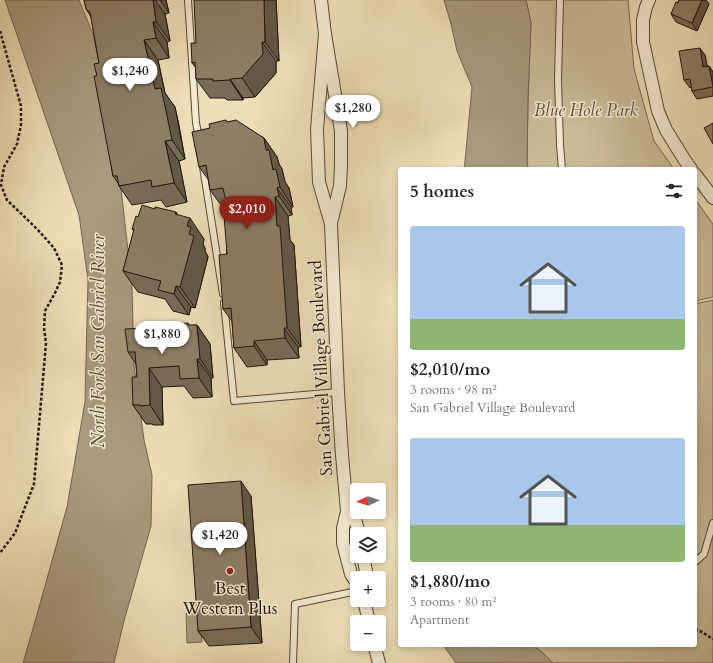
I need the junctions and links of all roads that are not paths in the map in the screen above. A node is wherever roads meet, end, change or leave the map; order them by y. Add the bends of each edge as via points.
1 (188, 0) edge
2 (322, 0) edge
3 (560, 0) edge
4 (649, 0) edge
5 (325, 34) junction
6 (200, 146) edge
7 (202, 162) edge
8 (562, 167) edge
9 (690, 167) edge
10 (697, 177) edge
11 (713, 198) edge
12 (331, 224) junction
13 (338, 392) junction
14 (347, 511) junction
15 (713, 523) edge
16 (358, 527) edge
17 (697, 560) edge
18 (350, 571) edge
19 (350, 592) edge
20 (376, 651) edge
21 (293, 663) edge
22 (379, 663) edge

1 - 6 lane via 196,123
2 - 5 street, San Gabriel Village Boulevard
3 - 8 lane via 558,79
4 - 9 street via 643,20 644,42 658,111 666,130
5 - 12 street, San Gabriel Village Boulevard via 317,129 319,182
5 - 12 street, San Gabriel Village Boulevard via 341,131 340,186
7 - 13 lane via 222,293 234,401
10 - 11 street
12 - 13 street, San Gabriel Village Boulevard
13 - 14 street, San Gabriel Village Boulevard
14 - 16 street, San Gabriel Village Boulevard via 356,519
14 - 18 street, San Gabriel Village Boulevard via 343,543
15 - 17 lane via 704,554
19 - 21 lane via 295,604
20 - 22 street

